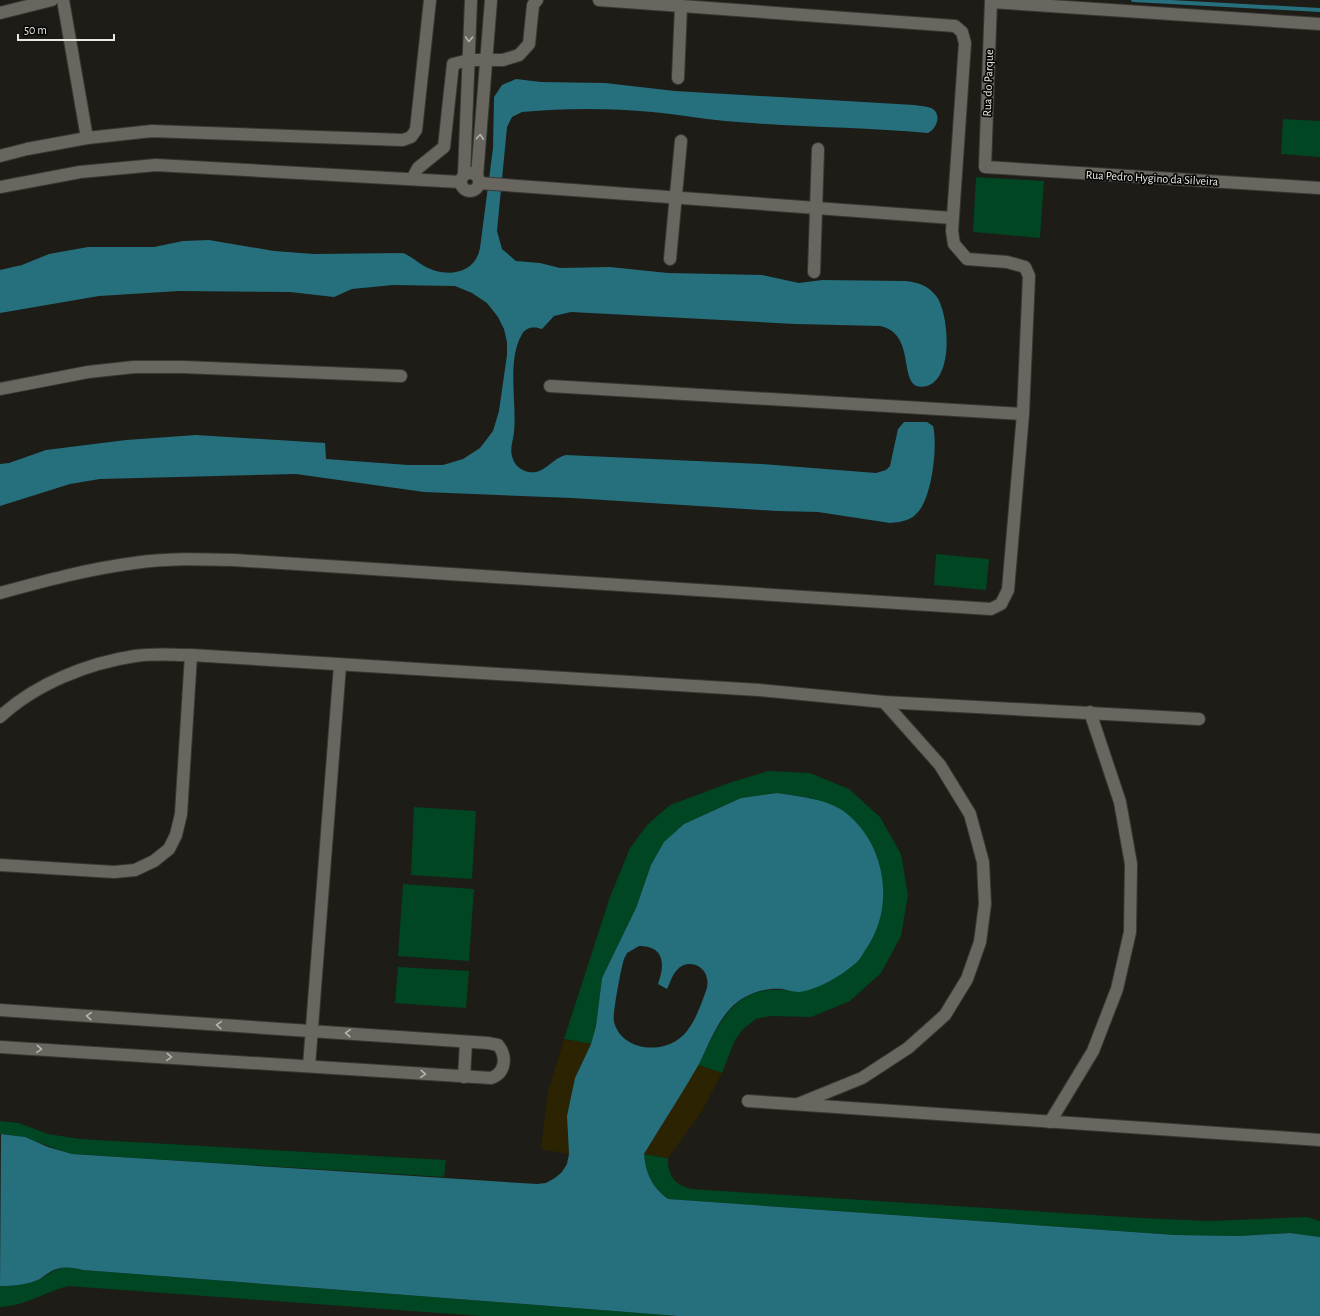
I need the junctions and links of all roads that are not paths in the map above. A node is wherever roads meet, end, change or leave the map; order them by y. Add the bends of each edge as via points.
1 (52, 0) edge
2 (63, 0) edge
3 (430, 0) edge
4 (470, 0) edge
5 (491, 0) edge
6 (537, 0) edge
7 (599, 0) edge
8 (991, 1) edge
9 (681, 6) junction
10 (0, 13) edge
11 (1320, 24) edge
12 (468, 60) junction
13 (486, 61) junction
14 (678, 78) dead end
15 (87, 138) junction
16 (681, 141) dead end
17 (818, 149) dead end
18 (0, 156) edge
19 (984, 166) joint
20 (462, 178) junction
21 (412, 179) junction
22 (480, 181) junction
23 (0, 187) edge
24 (1320, 188) edge
25 (675, 197) junction
26 (815, 208) junction
27 (952, 218) junction
28 (670, 259) dead end
29 (814, 272) dead end
30 (401, 376) dead end
31 (550, 386) dead end
32 (0, 389) edge
33 (1023, 414) junction
34 (0, 593) edge
35 (191, 655) junction
36 (340, 665) junction
37 (884, 702) junction
38 (1090, 712) junction
39 (0, 717) edge
40 (1200, 719) dead end
41 (0, 865) edge
42 (0, 1010) edge
43 (313, 1031) junction
44 (466, 1042) junction
45 (0, 1047) edge
46 (309, 1066) junction
47 (464, 1076) junction
48 (748, 1101) dead end
49 (796, 1105) junction
50 (1050, 1122) junction
51 (1320, 1140) edge

1 - 10 street
2 - 15 street
3 - 15 street via 416,130 411,137 403,140 152,131
4 -> 12 street
5 - 13 street
6 - 13 street via 533,5 529,44 519,55 503,60
7 - 9 street
8 - 11 street
8 - 19 street, Rua do Parque
9 - 14 street
9 - 27 street via 955,26 962,32 965,43
12 - 13 street
12 - 20 street
12 - 21 street via 452,67 444,147 418,168
22 -> 13 street
15 - 18 street
16 - 25 street
17 - 26 street
19 - 24 street, Rua Pedro Hygino da Silveira
20 - 21 street
20 - 22 street via 472,173
20 - 22 street via 462,188 468,191 474,190
21 - 23 street via 156,165 80,172
22 - 25 street
25 - 26 street
25 - 28 street
26 - 27 street
26 - 29 street
27 - 33 street via 954,244 967,259 1025,266 1029,276
30 - 32 street via 134,367 88,372
31 - 33 street
33 - 34 street via 1008,590 1001,604 991,609 234,560 134,562 68,575
35 - 36 street
35 - 39 street via 136,655 83,667 52,682
35 - 41 street via 181,814 176,835 169,849 154,861 135,870 114,872
36 - 37 street via 759,690
36 - 43 street
37 - 38 street
37 - 49 street via 940,765 970,814 983,862 985,904 980,942 967,979 945,1015 908,1048 862,1078
38 - 40 street
38 - 50 street via 1120,802 1131,864 1130,932 1117,989 1093,1051
43 -> 42 street
44 -> 43 street
43 - 46 street
44 - 47 street
44 - 47 street via 498,1045 503,1051 503,1070 499,1076 491,1078
45 -> 46 street
46 -> 47 street
48 - 49 street
49 - 50 street
50 - 51 street

